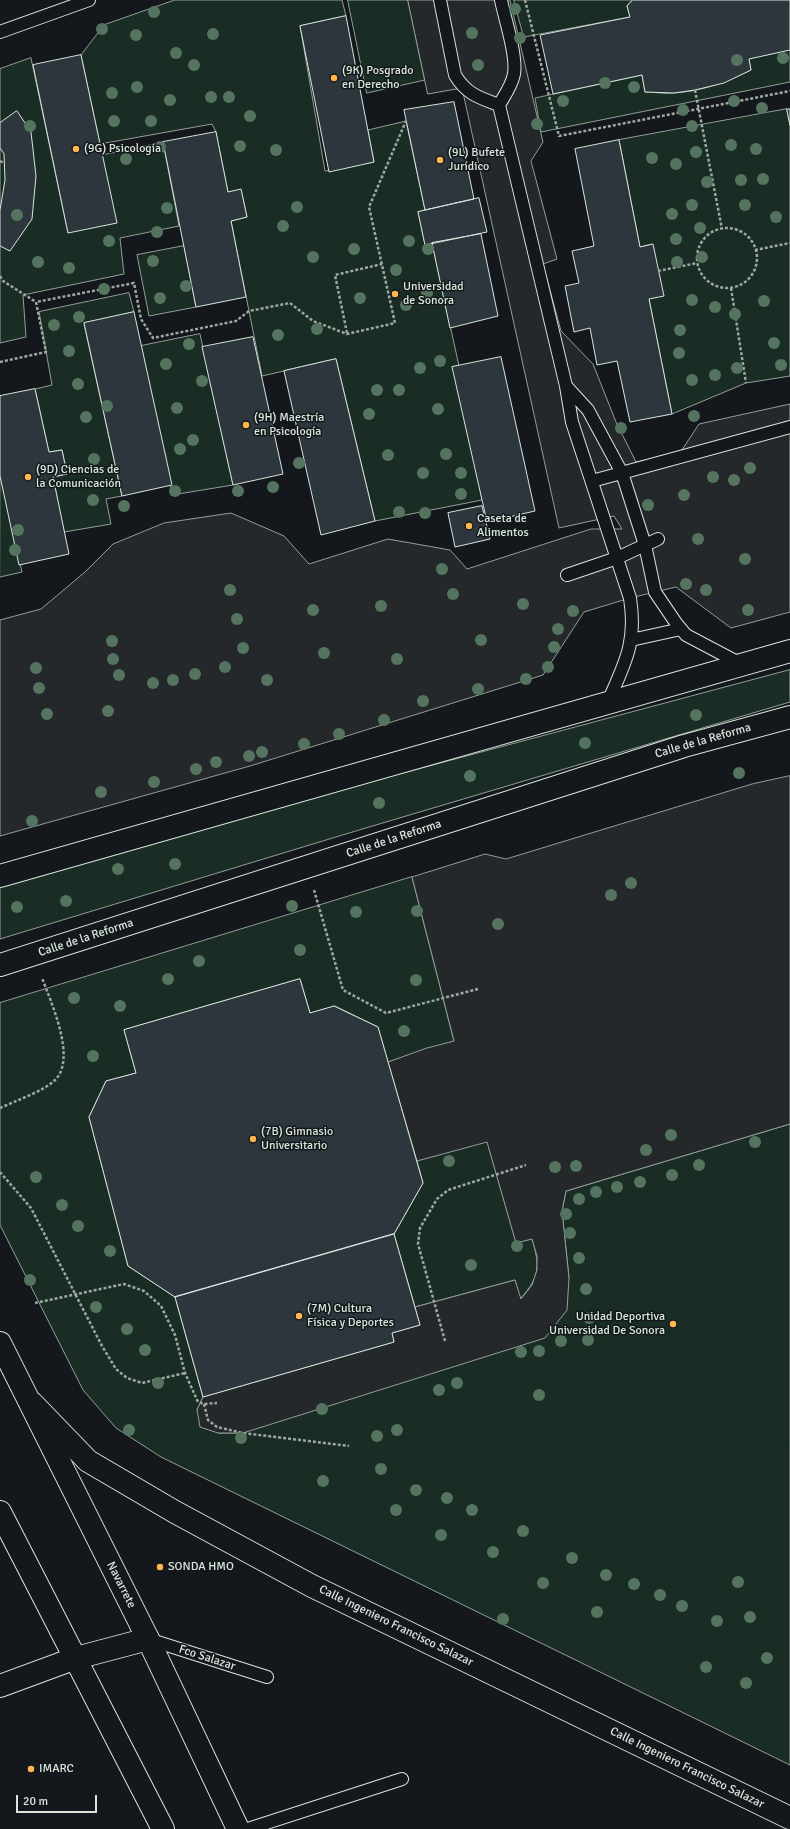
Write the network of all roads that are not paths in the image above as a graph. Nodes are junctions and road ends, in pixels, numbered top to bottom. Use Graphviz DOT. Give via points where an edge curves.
graph roads {
  1 [pos="89,0"];
  2 [pos="440,0"];
  3 [pos="501,0"];
  4 [pos="0,32"];
  5 [pos="499,105"];
  6 [pos="566,386"];
  7 [pos="790,427"];
  8 [pos="622,472"];
  9 [pos="592,481"];
  10 [pos="658,539"];
  11 [pos="645,545"];
  12 [pos="617,558"];
  13 [pos="567,576"];
  14 [pos="681,629"];
  15 [pos="631,640"];
  16 [pos="790,651"];
  17 [pos="741,664"];
  18 [pos="607,704"];
  19 [pos="790,717"];
  20 [pos="0,876"];
  21 [pos="0,965"];
  22 [pos="0,1343"];
  23 [pos="27,1397"];
  24 [pos="0,1512"];
  25 [pos="148,1639"];
  26 [pos="76,1658"];
  27 [pos="267,1677"];
  28 [pos="0,1686"];
  29 [pos="402,1779"];
  30 [pos="790,1818"];
  31 [pos="163,1829"];
  32 [pos="238,1829"];
  33 [pos="248,1829"];
  1 -- 4 [label="lane"];
  2 -- 5 [label="lane" via="455,75 461,86"];
  3 -- 5 [label="lane" via="514,62 514,74"];
  5 -- 6 [label="lane"];
  6 -- 8 [label="lane" via="588,410"];
  6 -- 9 [label="lane" via="572,422"];
  7 -- 8 [label="lane"];
  8 -- 9 [label="lane"];
  8 -- 11 [label="lane"];
  9 -- 12 [label="lane"];
  10 -- 11 [label="lane"];
  11 -- 12 [label="lane"];
  11 -- 14 [label="lane" via="655,592"];
  12 -- 13 [label="lane"];
  12 -- 15 [label="lane" via="630,598 633,618"];
  14 -- 15 [label="lane"];
  14 -- 17 [label="lane" via="699,643"];
  15 -- 18 [label="lane" via="627,657"];
  16 -- 17 [label="main road"];
  17 -- 18 [label="main road"];
  18 -- 20 [label="main road"];
  19 -- 21 [label="main road, Calle de la Reforma" via="684,746"];
  22 -- 23 [label="main road, Navarrete"];
  23 -- 25 [label="main road, Navarrete"];
  23 -- 30 [label="main road, Calle Ingeniero Francisco Salazar" via="88,1461 175,1512 312,1586"];
  24 -- 26 [label="main road"];
  25 -- 26 [label="main road"];
  25 -- 27 [label="lane, Fco Salazar"];
  25 -- 32 [label="main road, Navarrete"];
  26 -- 28 [label="main road"];
  26 -- 31 [label="main road"];
  29 -- 33 [label="lane"];
}
